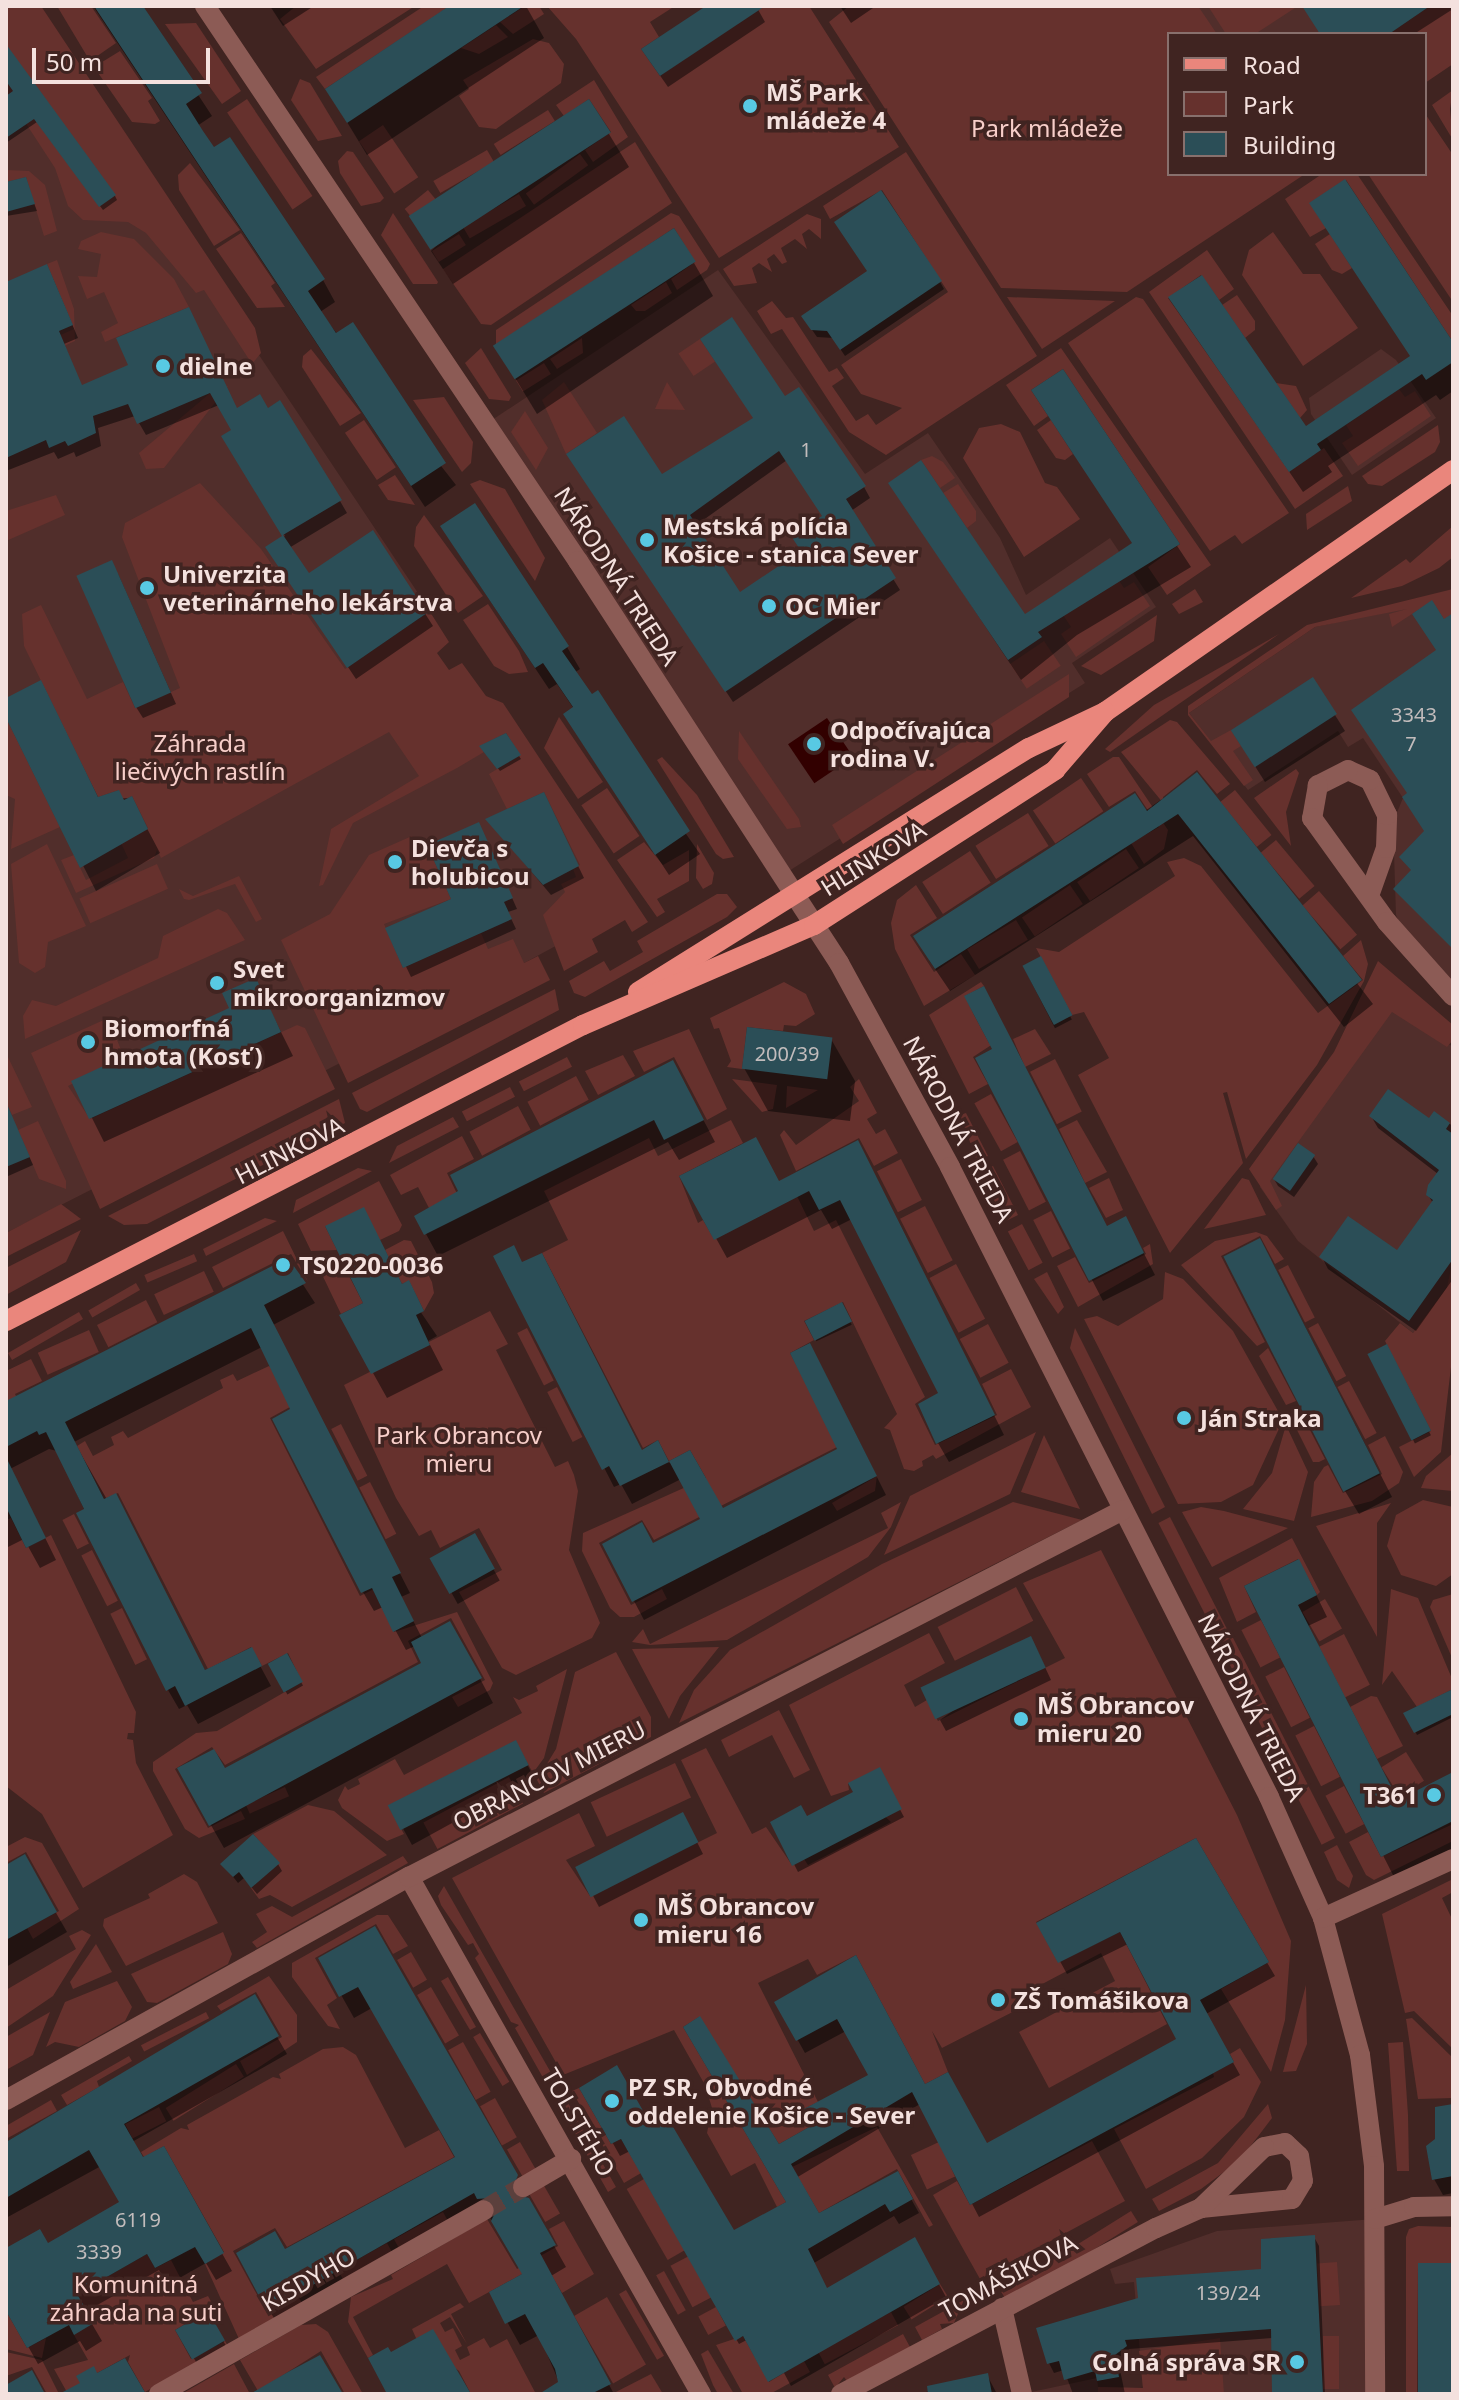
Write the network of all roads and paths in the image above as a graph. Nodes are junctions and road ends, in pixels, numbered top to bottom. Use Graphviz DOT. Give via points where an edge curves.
graph roads {
  1 [pos="205,6"];
  2 [pos="1453,470"];
  3 [pos="1105,712"];
  4 [pos="793,894"];
  5 [pos="1369,896"];
  6 [pos="814,925"];
  7 [pos="1453,996"];
  8 [pos="594,1020"];
  9 [pos="6,1321"];
  10 [pos="1123,1510"];
  11 [pos="1453,1859"];
  12 [pos="409,1877"];
  13 [pos="1323,1918"];
  14 [pos="6,2100"];
  15 [pos="571,2159"];
  16 [pos="523,2187"];
  17 [pos="1453,2206"];
  18 [pos="1201,2208"];
  19 [pos="484,2210"];
  20 [pos="1375,2219"];
  21 [pos="1002,2308"];
  22 [pos="159,2394"];
  23 [pos="701,2394"];
  24 [pos="841,2394"];
  25 [pos="1022,2394"];
  26 [pos="1375,2394"];
  1 -- 4 [label="street, NÁRODNÁ TRIEDA" via="578,561"];
  2 -- 3 [label="main road, HLINKOVA"];
  3 -- 4 [label="main road, HLINKOVA" via="1029,748"];
  3 -- 6 [label="main road, HLINKOVA" via="1055,770"];
  4 -- 6 [label="street, NÁRODNÁ TRIEDA"];
  4 -- 8 [label="main road, HLINKOVA"];
  5 -- 5 [label="street" via="1386,848 1387,815 1370,780 1348,770 1318,785 1312,818"];
  5 -- 7 [label="street"];
  6 -- 8 [label="main road, HLINKOVA"];
  6 -- 10 [label="street, NÁRODNÁ TRIEDA" via="931,1130"];
  8 -- 9 [label="main road, HLINKOVA"];
  10 -- 12 [label="street, OBRANCOV MIERU"];
  10 -- 13 [label="street, NÁRODNÁ TRIEDA" via="1281,1822"];
  11 -- 13 [label="street"];
  12 -- 14 [label="street, OBRANCOV MIERU"];
  12 -- 15 [label="street, TOLSTÉHO"];
  13 -- 20 [label="street, NÁRODNÁ TRIEDA" via="1360,2055"];
  15 -- 16 [label="street"];
  15 -- 23 [label="street, TOLSTÉHO"];
  17 -- 20 [label="street" via="1414,2207"];
  18 -- 18 [label="street, TOMÁŠIKOVA" via="1292,2199 1303,2181 1299,2156 1285,2143 1264,2147"];
  18 -- 21 [label="street, TOMÁŠIKOVA"];
  19 -- 22 [label="street, KISDYHO"];
  20 -- 26 [label="street, NÁRODNÁ TRIEDA"];
  21 -- 24 [label="street, TOMÁŠIKOVA"];
  21 -- 25 [label="street"];
}
